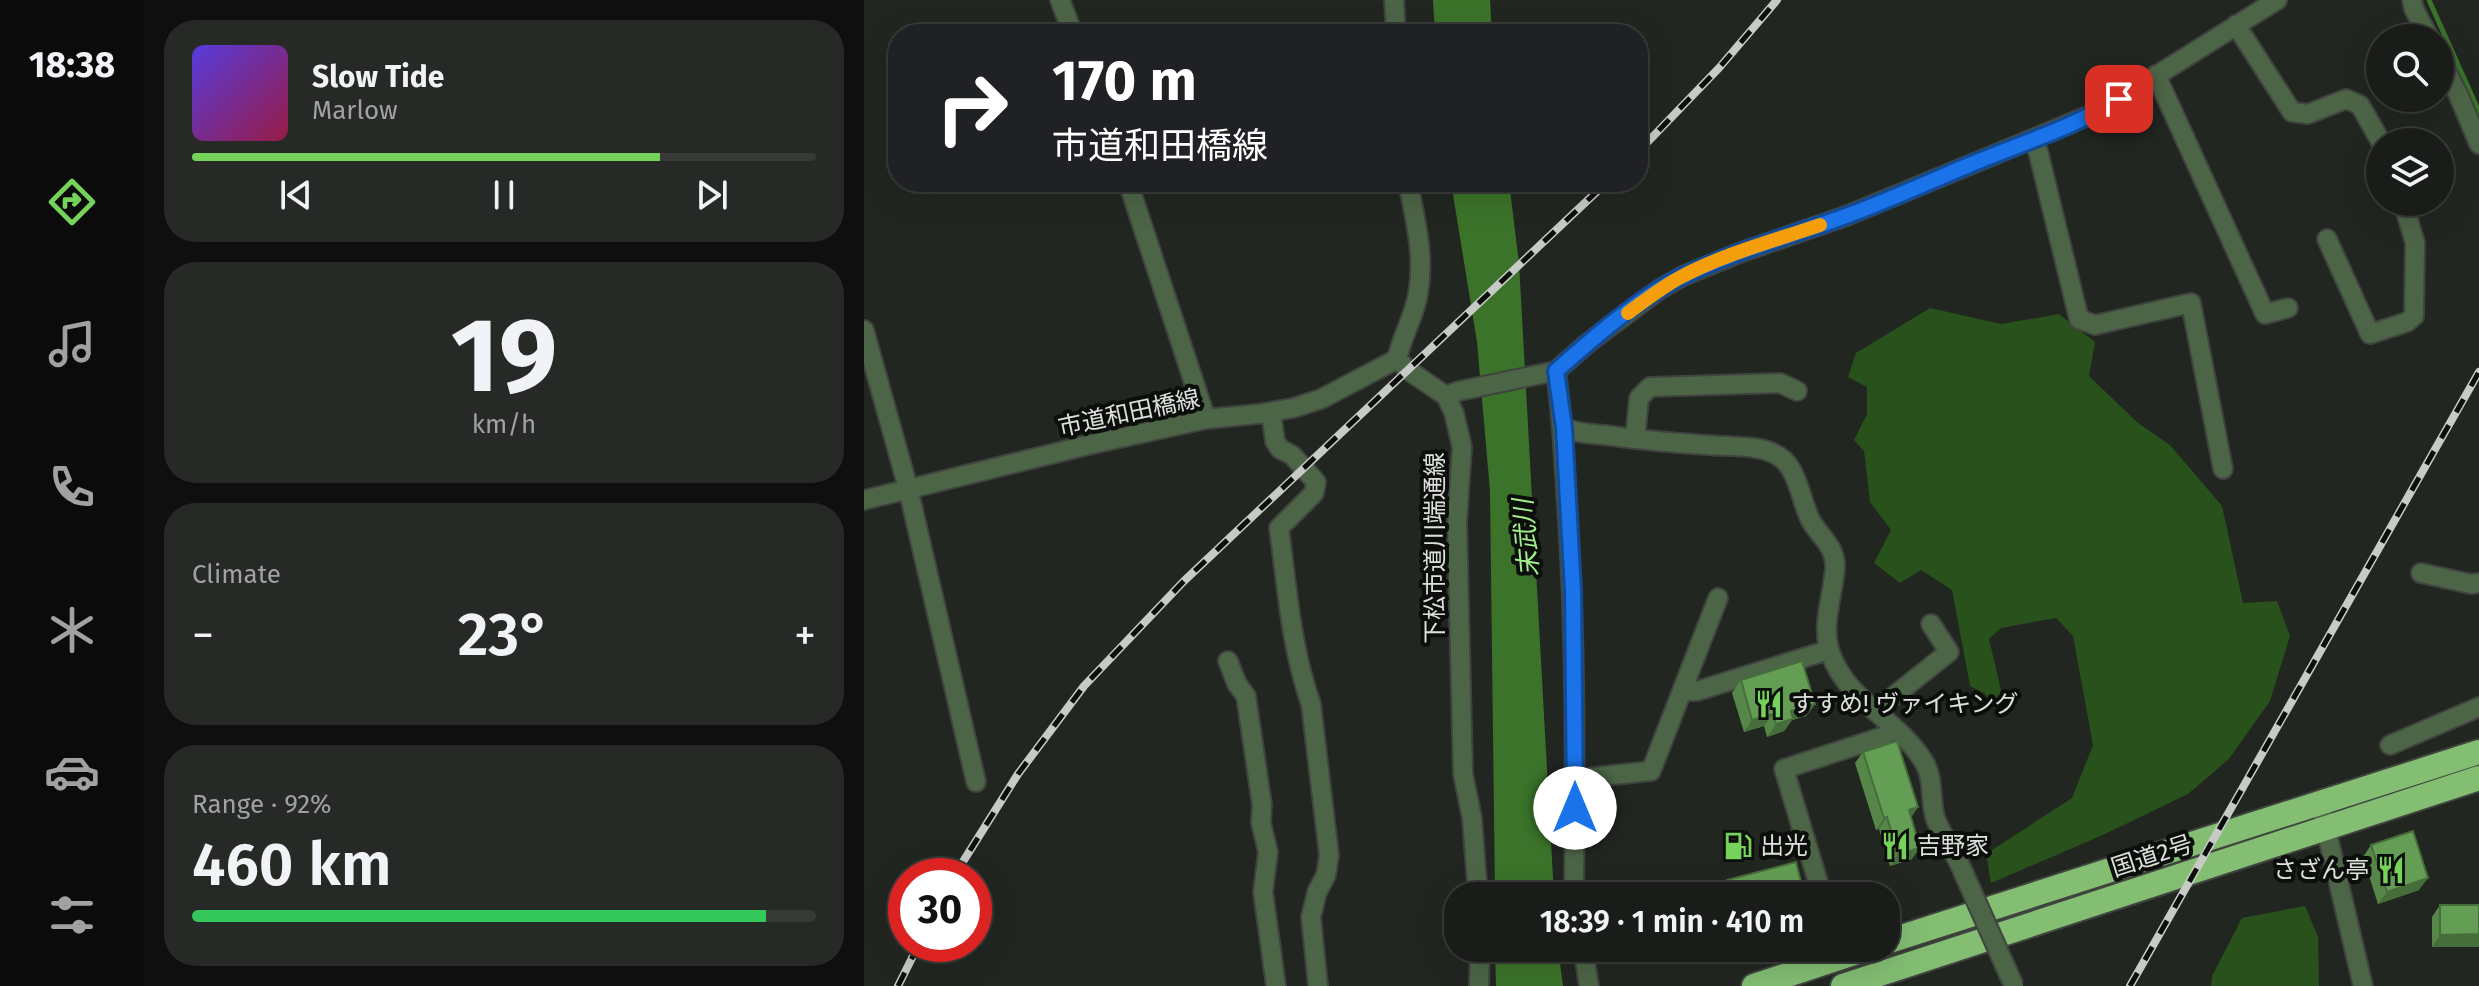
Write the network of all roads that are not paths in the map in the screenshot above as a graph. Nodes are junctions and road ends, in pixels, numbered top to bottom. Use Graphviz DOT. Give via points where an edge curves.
graph roads {
  1 [pos="1060,0"];
  2 [pos="1394,0"];
  3 [pos="2277,0"];
  4 [pos="2412,0"];
  5 [pos="1069,24"];
  6 [pos="1395,24"];
  7 [pos="2422,24"];
  8 [pos="2236,25"];
  9 [pos="2156,75"];
  10 [pos="2454,86"];
  11 [pos="2373,128"];
  12 [pos="2032,140"];
  13 [pos="2479,144"];
  14 [pos="1131,192"];
  15 [pos="1410,192"];
  16 [pos="2407,216"];
  17 [pos="2327,239"];
  18 [pos="2288,308"];
  19 [pos="864,330"];
  20 [pos="1397,359"];
  21 [pos="1556,371"];
  22 [pos="1797,391"];
  23 [pos="1452,393"];
  24 [pos="1271,412"];
  25 [pos="1206,419"];
  26 [pos="1564,428"];
  27 [pos="1635,439"];
  28 [pos="2223,469"];
  29 [pos="908,488"];
  30 [pos="864,500"];
  31 [pos="2421,573"];
  32 [pos="2479,583"];
  33 [pos="1718,598"];
  34 [pos="1931,624"];
  35 [pos="1829,650"];
  36 [pos="1228,661"];
  37 [pos="1683,691"];
  38 [pos="2479,707"];
  39 [pos="1875,711"];
  40 [pos="1893,727"];
  41 [pos="2390,745"];
  42 [pos="2479,752"];
  43 [pos="2479,778"];
  44 [pos="1575,779"];
  45 [pos="976,782"];
  46 [pos="2320,803"];
  47 [pos="2326,828"];
  48 [pos="1477,882"];
  49 [pos="1574,882"];
  50 [pos="1818,882"];
  51 [pos="1900,938"];
  52 [pos="1480,962"];
  53 [pos="1585,962"];
  54 [pos="1827,962"];
  55 [pos="1276,986"];
  56 [pos="1318,986"];
  57 [pos="1479,986"];
  58 [pos="1589,986"];
  59 [pos="1754,986"];
  60 [pos="1843,986"];
  61 [pos="2014,986"];
  62 [pos="2363,986"];
  1 -- 5 [label="street"];
  2 -- 6 [label="street"];
  3 -- 8 [label="street"];
  4 -- 7 [label="street"];
  8 -- 9 [label="street"];
  8 -- 11 [label="street" via="2292,112 2308,114 2346,99 2360,105"];
  9 -- 12 [label="street" via="2100,111"];
  9 -- 18 [label="street" via="2265,314"];
  10 -- 13 [label="street"];
  12 -- 21 [label="street" via="1683,276"];
  12 -- 28 [label="street" via="2079,319 2095,325 2191,303"];
  14 -- 25 [label="street"];
  15 -- 20 [label="street" via="1421,255 1412,321"];
  16 -- 17 [label="street" via="2415,243 2414,316 2370,334"];
  19 -- 29 [label="street"];
  20 -- 23 [label="street"];
  20 -- 24 [label="street, 市道和田橋線" via="1321,399"];
  21 -- 23 [label="street"];
  21 -- 26 [label="street"];
  22 -- 27 [label="street" via="1780,383 1650,387 1639,398"];
  23 -- 48 [label="street, 下松市道川端通線" via="1462,447 1457,523 1462,759"];
  24 -- 25 [label="street, 市道和田橋線"];
  24 -- 56 [label="street" via="1280,449 1316,482 1314,493 1279,528 1292,627 1311,704 1329,855 1311,917"];
  25 -- 29 [label="street, 市道和田橋線"];
  26 -- 27 [label="street"];
  26 -- 44 [label="street"];
  27 -- 35 [label="street" via="1751,448 1781,457 1813,524 1834,551"];
  29 -- 30 [label="street, 市道和田橋線"];
  29 -- 45 [label="street"];
  31 -- 32 [label="street"];
  33 -- 37 [label="street"];
  34 -- 39 [label="street" via="1949,652"];
  35 -- 37 [label="street"];
  35 -- 39 [label="street" via="1841,676"];
  36 -- 55 [label="street" via="1246,696 1260,789 1268,852 1263,892"];
  37 -- 44 [label="street" via="1651,771"];
  38 -- 41 [label="street"];
  39 -- 40 [label="street"];
  40 -- 50 [label="street" via="1885,736 1784,769"];
  40 -- 61 [label="street, bridge" via="1923,760 1931,778 1935,817"];
  42 -- 46 [label="highway, 国道2号"];
  43 -- 47 [label="highway, 国道2号"];
  44 -- 49 [label="street"];
  46 -- 47 [label="street"];
  46 -- 51 [label="highway, 国道2号"];
  47 -- 60 [label="highway, 国道2号"];
  47 -- 62 [label="street"];
  52 -- 57 [label="street"];
  53 -- 58 [label="street"];
  54 -- 59 [label="highway"];
}
